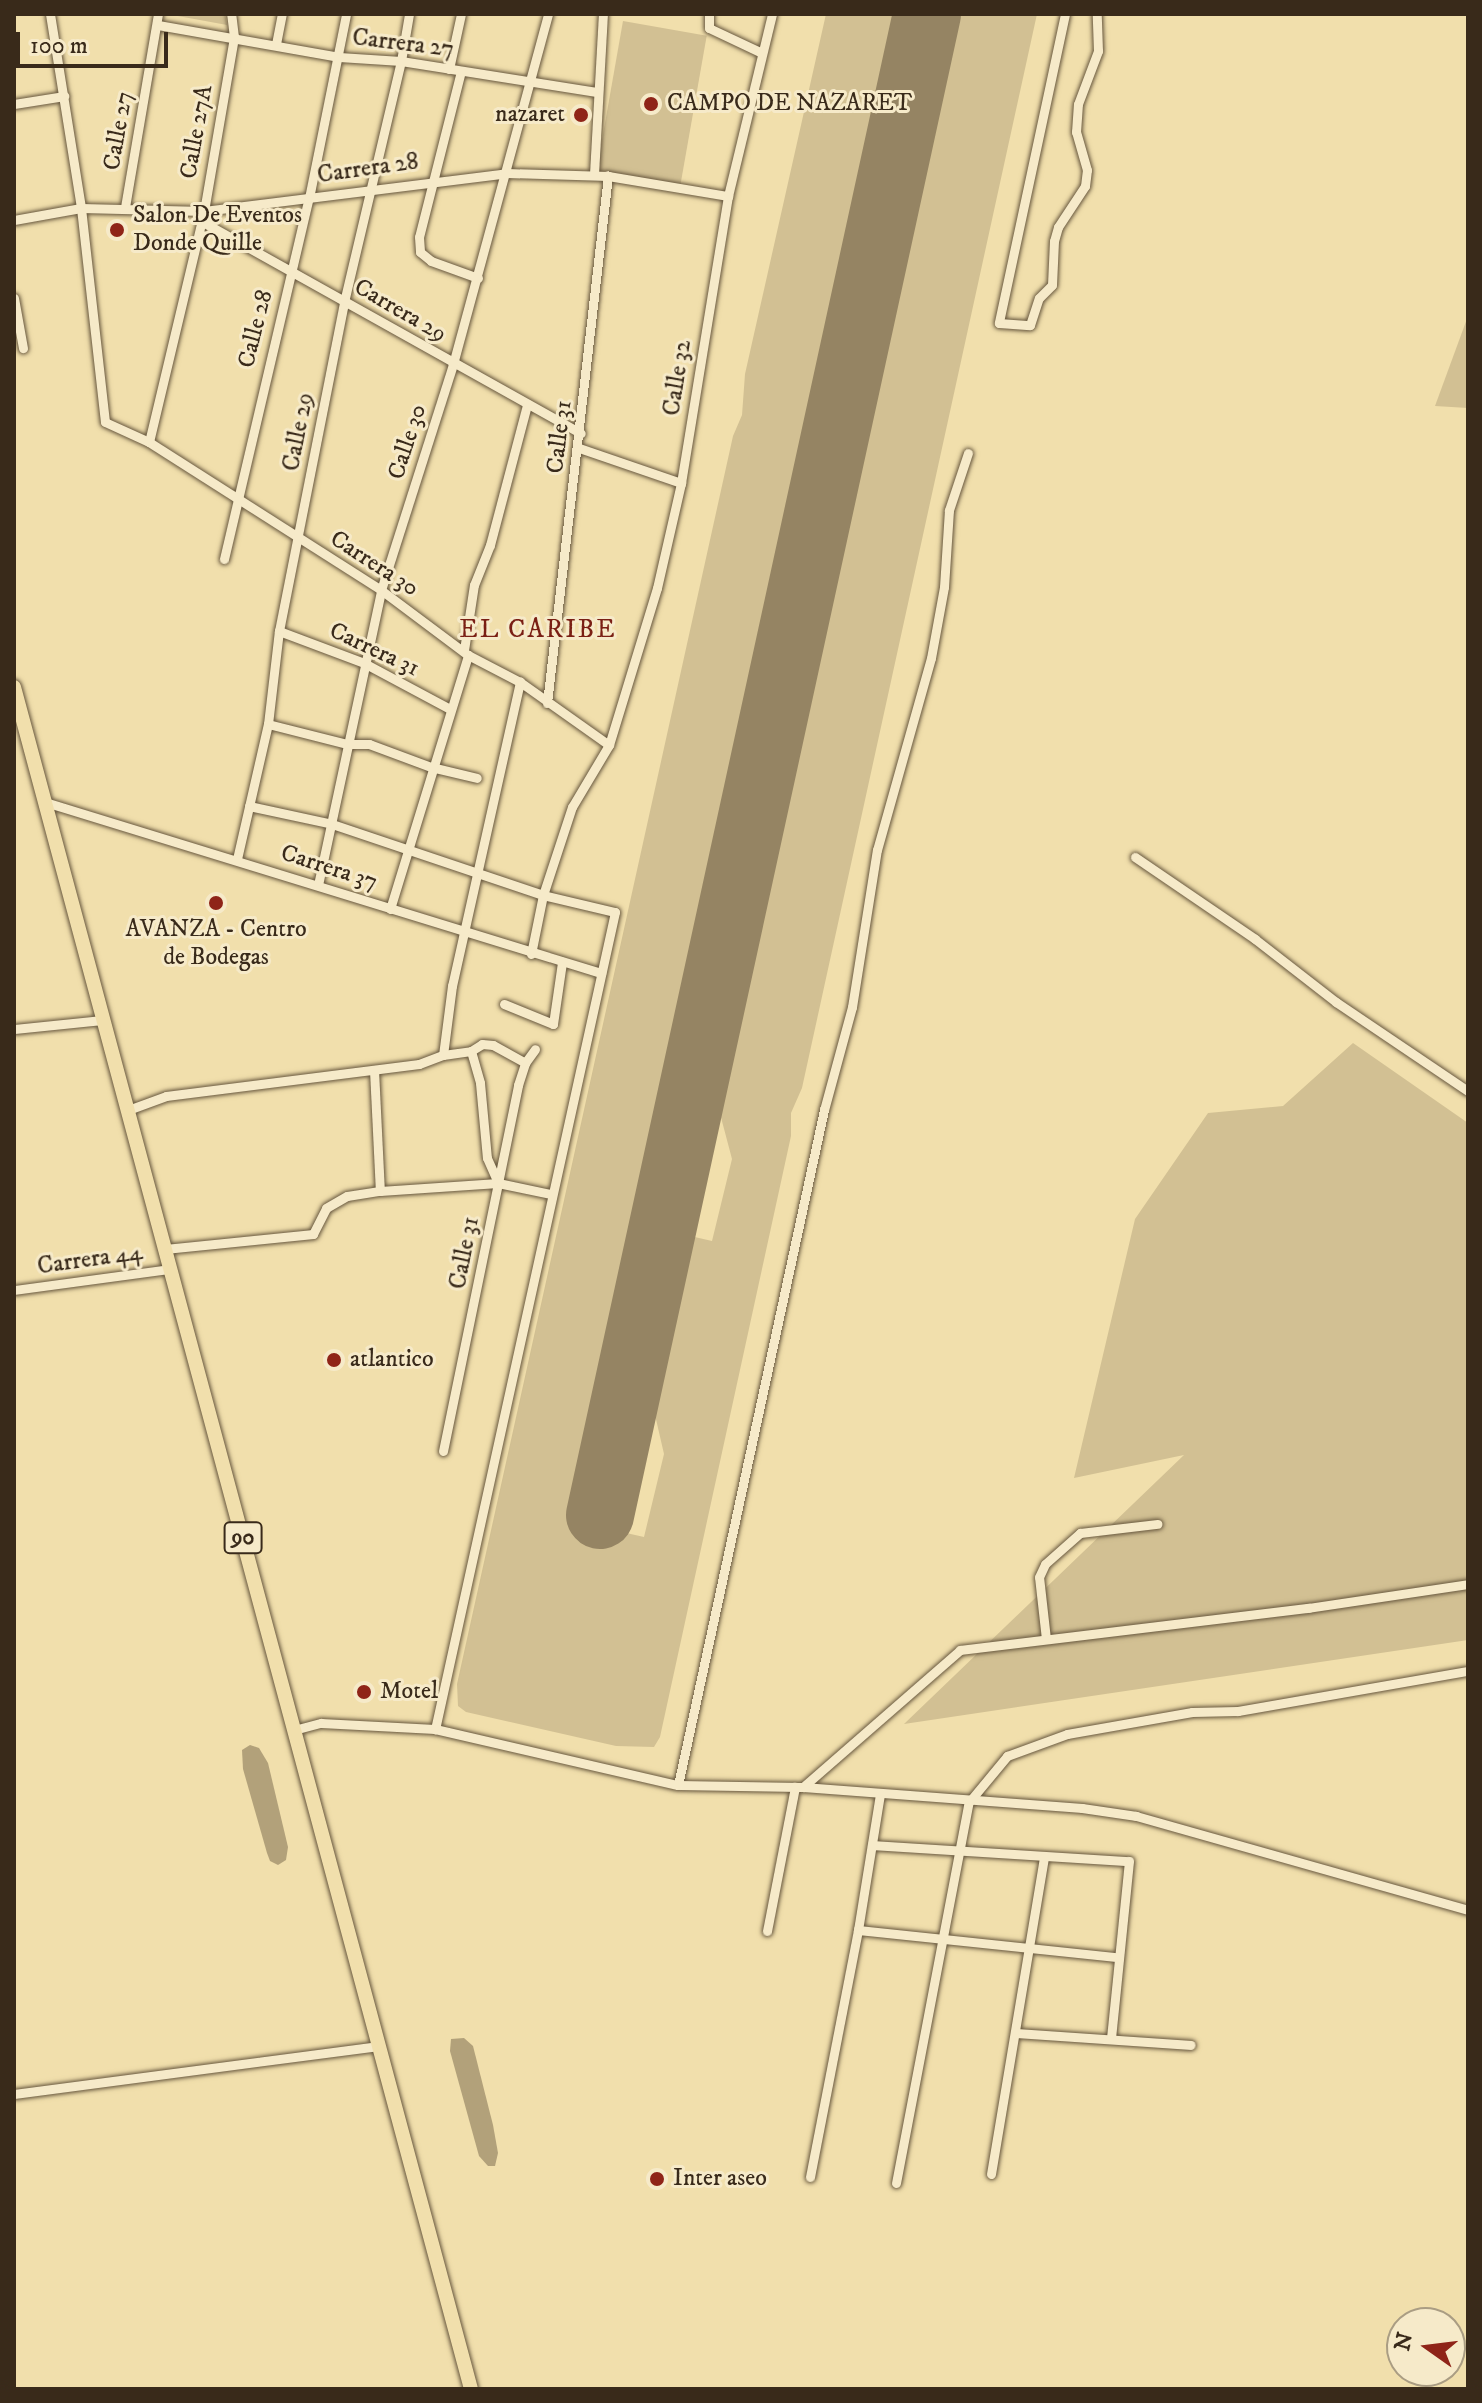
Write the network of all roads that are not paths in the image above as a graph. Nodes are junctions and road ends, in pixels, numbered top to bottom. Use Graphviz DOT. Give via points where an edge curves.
graph roads {
  1 [pos="50,14"];
  2 [pos="231,14"];
  3 [pos="282,14"];
  4 [pos="346,14"];
  5 [pos="409,14"];
  6 [pos="461,14"];
  7 [pos="548,14"];
  8 [pos="603,14"];
  9 [pos="709,14"];
  10 [pos="772,14"];
  11 [pos="1065,14"];
  12 [pos="1097,14"];
  13 [pos="158,19"];
  14 [pos="234,37"];
  15 [pos="276,44"];
  16 [pos="760,52"];
  17 [pos="339,57"];
  18 [pos="401,61"];
  19 [pos="449,69"];
  20 [pos="461,71"];
  21 [pos="529,81"];
  22 [pos="597,92"];
  23 [pos="64,96"];
  24 [pos="14,104"];
  25 [pos="507,173"];
  26 [pos="594,174"];
  27 [pos="608,176"];
  28 [pos="433,180"];
  29 [pos="370,190"];
  30 [pos="728,196"];
  31 [pos="309,198"];
  32 [pos="125,207"];
  33 [pos="81,208"];
  34 [pos="203,216"];
  35 [pos="14,220"];
  36 [pos="291,269"];
  37 [pos="478,278"];
  38 [pos="14,298"];
  39 [pos="344,302"];
  40 [pos="23,348"];
  41 [pos="453,364"];
  42 [pos="527,405"];
  43 [pos="581,433"];
  44 [pos="149,442"];
  45 [pos="579,448"];
  46 [pos="968,453"];
  47 [pos="681,483"];
  48 [pos="236,499"];
  49 [pos="298,539"];
  50 [pos="224,559"];
  51 [pos="381,590"];
  52 [pos="279,631"];
  53 [pos="466,652"];
  54 [pos="364,663"];
  55 [pos="520,682"];
  56 [pos="14,687"];
  57 [pos="547,703"];
  58 [pos="450,709"];
  59 [pos="268,724"];
  60 [pos="21,739"];
  61 [pos="347,744"];
  62 [pos="609,745"];
  63 [pos="431,767"];
  64 [pos="477,778"];
  65 [pos="45,802"];
  66 [pos="249,806"];
  67 [pos="332,824"];
  68 [pos="406,850"];
  69 [pos="1135,857"];
  70 [pos="237,859"];
  71 [pos="477,873"];
  72 [pos="318,885"];
  73 [pos="543,895"];
  74 [pos="390,909"];
  75 [pos="464,932"];
  76 [pos="531,954"];
  77 [pos="562,962"];
  78 [pos="601,973"];
  79 [pos="504,1004"];
  80 [pos="103,1020"];
  81 [pos="14,1029"];
  82 [pos="535,1049"];
  83 [pos="471,1051"];
  84 [pos="443,1055"];
  85 [pos="525,1063"];
  86 [pos="374,1070"];
  87 [pos="1468,1091"];
  88 [pos="128,1110"];
  89 [pos="498,1183"];
  90 [pos="380,1191"];
  91 [pos="550,1194"];
  92 [pos="165,1249"];
  93 [pos="170,1269"];
  94 [pos="14,1290"];
  95 [pos="443,1451"];
  96 [pos="1157,1524"];
  97 [pos="1468,1584"];
  98 [pos="1046,1639"];
  99 [pos="1468,1671"];
  100 [pos="435,1729"];
  101 [pos="294,1730"];
  102 [pos="678,1785"];
  103 [pos="799,1787"];
  104 [pos="880,1794"];
  105 [pos="969,1802"];
  106 [pos="872,1845"];
  107 [pos="961,1849"];
  108 [pos="1044,1856"];
  109 [pos="1468,1910"];
  110 [pos="858,1930"];
  111 [pos="767,1931"];
  112 [pos="944,1936"];
  113 [pos="1029,1945"];
  114 [pos="1117,1957"];
  115 [pos="1017,2033"];
  116 [pos="1111,2038"];
  117 [pos="1191,2045"];
  118 [pos="379,2046"];
  119 [pos="14,2094"];
  120 [pos="991,2174"];
  121 [pos="810,2177"];
  122 [pos="896,2183"];
  123 [pos="471,2389"];
  1 -- 23 [label="street"];
  2 -- 14 [label="street, Calle 27A"];
  3 -- 15 [label="street"];
  4 -- 17 [label="street, Calle 28"];
  5 -- 18 [label="street, Calle 29"];
  6 -- 19 [label="street"];
  7 -- 21 [label="street, Calle 30"];
  8 -- 22 [label="street"];
  9 -- 16 [label="street" via="709,28"];
  10 -- 16 [label="street, Calle 32"];
  11 -- 12 [label="street" via="999,323 1030,325 1039,298 1052,285 1058,227 1085,186 1087,170 1076,132 1078,104 1098,51"];
  13 -- 14 [label="street, Carrera 27"];
  13 -- 32 [label="street, Calle 27"];
  14 -- 15 [label="street, Carrera 27"];
  14 -- 34 [label="street, Calle 27A"];
  15 -- 17 [label="street, Carrera 27"];
  16 -- 30 [label="street, Calle 32"];
  17 -- 18 [label="street, Carrera 27"];
  17 -- 31 [label="street, Calle 28"];
  18 -- 19 [label="street, Carrera 27"];
  18 -- 29 [label="street, Calle 29"];
  19 -- 20 [label="street, Carrera 27"];
  20 -- 21 [label="street, Carrera 27"];
  20 -- 28 [label="street"];
  21 -- 22 [label="street, Carrera 27"];
  21 -- 25 [label="street, Calle 30"];
  22 -- 26 [label="street"];
  23 -- 24 [label="street"];
  23 -- 33 [label="street"];
  25 -- 26 [label="street, Carrera 28"];
  25 -- 28 [label="street, Carrera 28"];
  25 -- 37 [label="street, Calle 30"];
  26 -- 27 [label="street, Carrera 28"];
  27 -- 30 [label="street, Carrera 28"];
  27 -- 43 [label="street, Calle 31"];
  28 -- 29 [label="street, Carrera 28"];
  28 -- 37 [label="street" via="420,252"];
  29 -- 31 [label="street, Carrera 28"];
  29 -- 39 [label="street, Calle 29"];
  30 -- 47 [label="street, Calle 32"];
  31 -- 34 [label="street, Carrera 28"];
  31 -- 36 [label="street, Calle 28"];
  32 -- 33 [label="street, Carrera 28"];
  32 -- 34 [label="street, Carrera 28"];
  33 -- 35 [label="street, Carrera 28"];
  33 -- 44 [label="street, Carrera 30" via="102,413 112,427"];
  34 -- 36 [label="street, Carrera 29"];
  34 -- 44 [label="street, Calle 27A"];
  36 -- 39 [label="street, Carrera 29"];
  36 -- 48 [label="street, Calle 28"];
  37 -- 41 [label="street, Calle 30"];
  38 -- 40 [label="street"];
  39 -- 41 [label="street, Carrera 29"];
  39 -- 49 [label="street, Calle 29"];
  41 -- 42 [label="street, Carrera 29"];
  41 -- 51 [label="street, Calle 30"];
  42 -- 43 [label="street, Carrera 29"];
  42 -- 53 [label="street" via="490,545 474,585"];
  43 -- 45 [label="street, Calle 31"];
  44 -- 48 [label="street, Carrera 30"];
  45 -- 47 [label="street"];
  45 -- 57 [label="street, Calle 31"];
  46 -- 102 [label="street" via="949,510 944,587 931,658 877,850 852,1007 824,1110"];
  47 -- 62 [label="street, Calle 32" via="657,588"];
  48 -- 49 [label="street, Carrera 30"];
  48 -- 50 [label="street, Calle 28"];
  49 -- 51 [label="street, Carrera 30"];
  49 -- 52 [label="street, Calle 29"];
  51 -- 53 [label="street, Carrera 30"];
  51 -- 54 [label="street, Calle 30"];
  52 -- 54 [label="street, Carrera 31"];
  52 -- 59 [label="street, Calle 29"];
  53 -- 55 [label="street, Carrera 30"];
  53 -- 58 [label="street"];
  54 -- 58 [label="street, Carrera 31"];
  54 -- 61 [label="street, Calle 30"];
  55 -- 57 [label="street, Carrera 30"];
  55 -- 71 [label="street"];
  56 -- 60 [label="highway, 90"];
  57 -- 62 [label="street, Carrera 30"];
  58 -- 63 [label="street"];
  59 -- 61 [label="street"];
  59 -- 66 [label="street, Calle 29"];
  60 -- 65 [label="highway, 90"];
  61 -- 63 [label="street" via="369,744"];
  61 -- 67 [label="street, Calle 30"];
  62 -- 73 [label="street, Calle 32" via="572,807"];
  63 -- 64 [label="street"];
  63 -- 68 [label="street"];
  65 -- 70 [label="street, Carrera 37"];
  65 -- 80 [label="highway, 90"];
  66 -- 67 [label="street"];
  66 -- 70 [label="street, Calle 29"];
  67 -- 68 [label="street"];
  67 -- 72 [label="street, Calle 30"];
  68 -- 71 [label="street"];
  68 -- 74 [label="street"];
  69 -- 87 [label="street"];
  70 -- 72 [label="street, Carrera 37"];
  71 -- 73 [label="street"];
  71 -- 75 [label="street"];
  72 -- 74 [label="street, Carrera 37"];
  73 -- 76 [label="street, Calle 32"];
  73 -- 78 [label="street" via="615,912"];
  74 -- 75 [label="street, Carrera 37"];
  75 -- 76 [label="street, Carrera 37"];
  75 -- 84 [label="street"];
  76 -- 77 [label="street, Carrera 37"];
  77 -- 78 [label="street, Carrera 37"];
  77 -- 79 [label="street" via="553,1024"];
  78 -- 91 [label="street"];
  80 -- 81 [label="street"];
  80 -- 88 [label="highway, 90"];
  82 -- 85 [label="street, Calle 31"];
  83 -- 84 [label="street"];
  83 -- 85 [label="street" via="493,1045"];
  83 -- 89 [label="street" via="480,1083 487,1158"];
  84 -- 86 [label="street"];
  85 -- 89 [label="street, Calle 31"];
  86 -- 88 [label="street" via="166,1096"];
  86 -- 90 [label="street"];
  88 -- 92 [label="highway, 90"];
  89 -- 90 [label="street"];
  89 -- 91 [label="street"];
  89 -- 95 [label="street, Calle 31"];
  90 -- 92 [label="street" via="347,1196 326,1208 313,1234"];
  91 -- 100 [label="street"];
  92 -- 93 [label="highway, 90"];
  93 -- 94 [label="street, Carrera 44"];
  93 -- 101 [label="highway, 90"];
  96 -- 98 [label="street" via="1080,1533 1045,1564 1039,1577"];
  97 -- 98 [label="street"];
  98 -- 103 [label="street" via="960,1650"];
  99 -- 105 [label="street" via="1067,1734 1007,1756"];
  100 -- 101 [label="street" via="321,1723"];
  100 -- 102 [label="street"];
  101 -- 118 [label="highway, 90"];
  102 -- 103 [label="street"];
  103 -- 104 [label="street"];
  103 -- 111 [label="street"];
  104 -- 105 [label="street"];
  104 -- 106 [label="street"];
  105 -- 107 [label="street"];
  105 -- 109 [label="street" via="1136,1816"];
  106 -- 107 [label="street"];
  106 -- 110 [label="street"];
  107 -- 108 [label="street"];
  107 -- 112 [label="street"];
  108 -- 113 [label="street"];
  108 -- 114 [label="street" via="1129,1861"];
  110 -- 112 [label="street"];
  110 -- 121 [label="street"];
  112 -- 113 [label="street"];
  112 -- 122 [label="street"];
  113 -- 114 [label="street"];
  113 -- 115 [label="street"];
  114 -- 116 [label="street"];
  115 -- 116 [label="street"];
  115 -- 120 [label="street"];
  116 -- 117 [label="street"];
  118 -- 119 [label="street"];
  118 -- 123 [label="highway, 90"];
}
